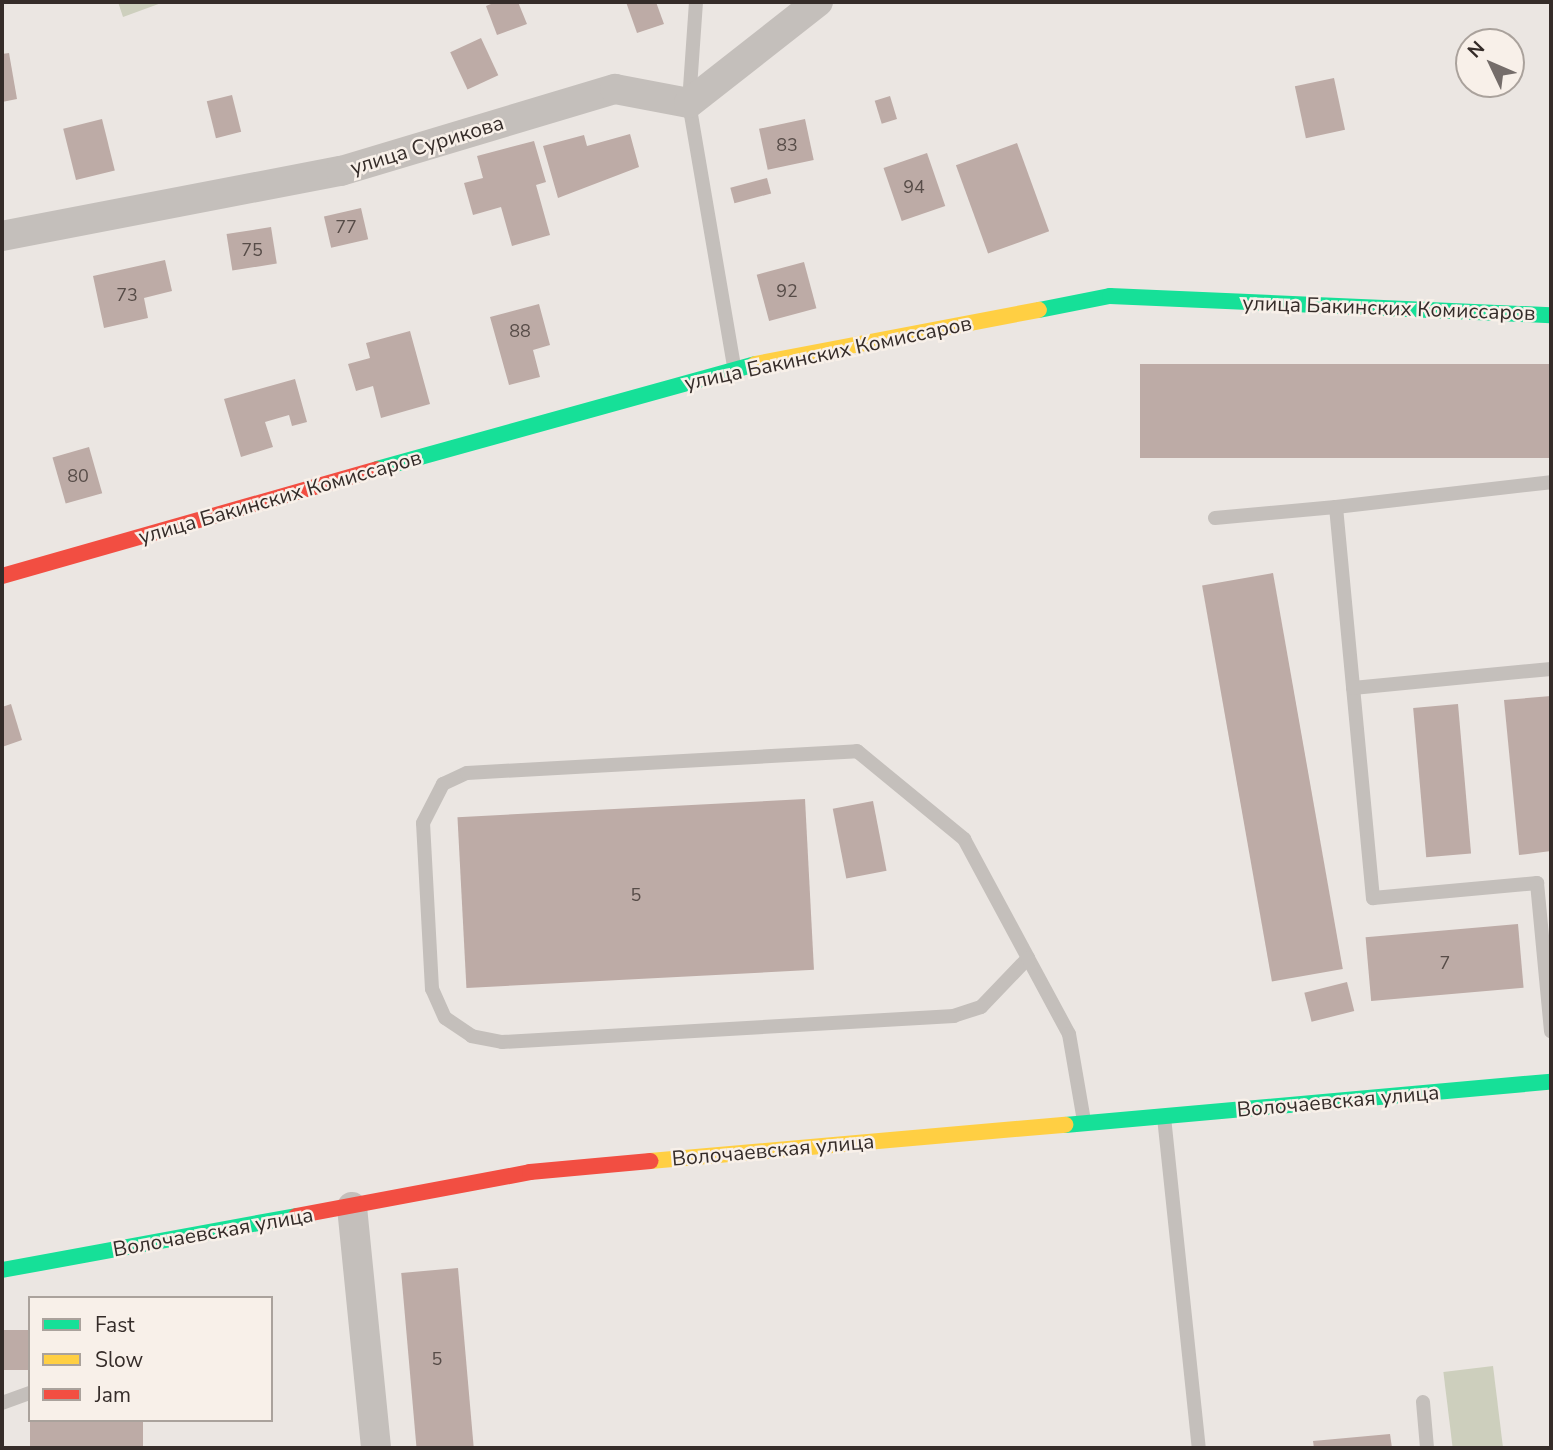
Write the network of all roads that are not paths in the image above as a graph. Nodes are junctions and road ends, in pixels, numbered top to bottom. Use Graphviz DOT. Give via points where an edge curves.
graph roads {
  1 [pos="696,2"];
  2 [pos="818,2"];
  3 [pos="689,103"];
  4 [pos="2,236"];
  5 [pos="1551,315"];
  6 [pos="734,368"];
  7 [pos="1551,481"];
  8 [pos="1336,507"];
  9 [pos="1215,518"];
  10 [pos="2,576"];
  11 [pos="1551,669"];
  12 [pos="1353,688"];
  13 [pos="1544,882"];
  14 [pos="1028,958"];
  15 [pos="1551,1031"];
  16 [pos="1551,1082"];
  17 [pos="1164,1116"];
  18 [pos="1084,1123"];
  19 [pos="352,1207"];
  20 [pos="2,1270"];
  21 [pos="28,1394"];
  22 [pos="1423,1402"];
  23 [pos="2,1403"];
  24 [pos="376,1448"];
  25 [pos="1199,1448"];
  26 [pos="1427,1448"];
  1 -- 3 [label="lane"];
  2 -- 3 [label="street"];
  3 -- 4 [label="street, улица Сурикова" via="615,89 341,171"];
  3 -- 6 [label="lane"];
  5 -- 6 [label="street, улица Бакинских Комиссаров" via="1110,296"];
  6 -- 10 [label="street, улица Бакинских Комиссаров"];
  7 -- 8 [label="lane"];
  8 -- 9 [label="lane"];
  8 -- 12 [label="lane"];
  11 -- 12 [label="lane"];
  12 -- 13 [label="lane" via="1373,898"];
  13 -- 15 [label="lane"];
  14 -- 14 [label="lane" via="964,839 857,751 467,773 443,784 423,823 432,989 445,1018 472,1037 502,1042 954,1016 981,1007"];
  14 -- 18 [label="lane" via="1069,1034"];
  16 -- 17 [label="street, Волочаевская улица"];
  17 -- 18 [label="street, Волочаевская улица"];
  17 -- 25 [label="lane"];
  18 -- 19 [label="street, Волочаевская улица" via="530,1172"];
  19 -- 20 [label="street, Волочаевская улица"];
  19 -- 24 [label="street"];
  21 -- 23 [label="lane"];
  22 -- 26 [label="lane"];
}
